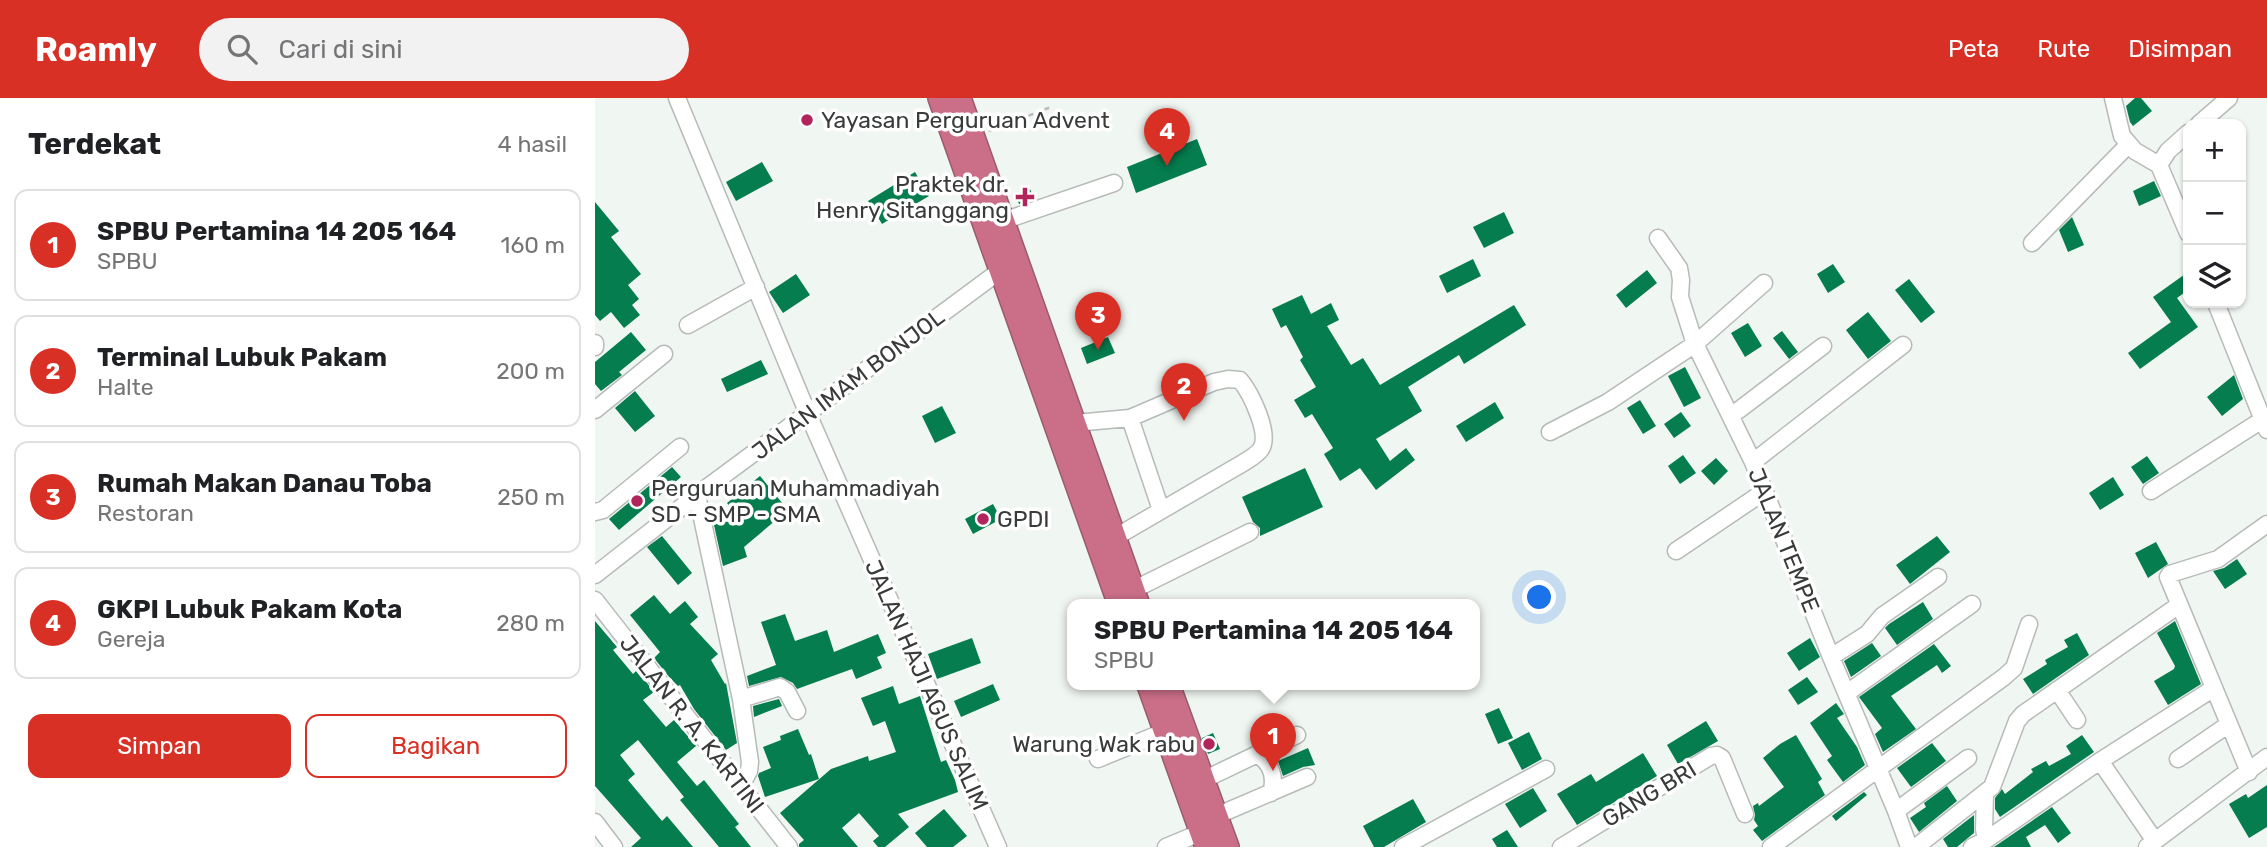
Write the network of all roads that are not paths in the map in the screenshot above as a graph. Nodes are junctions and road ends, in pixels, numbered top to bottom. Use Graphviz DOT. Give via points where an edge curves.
graph roads {
  1 [pos="677,98"];
  2 [pos="940,98"];
  3 [pos="959,98"];
  4 [pos="2113,98"];
  5 [pos="2229,98"];
  6 [pos="2205,119"];
  7 [pos="2183,138"];
  8 [pos="2128,145"];
  9 [pos="2153,161"];
  10 [pos="977,176"];
  11 [pos="1114,183"];
  12 [pos="1003,220"];
  13 [pos="2183,223"];
  14 [pos="1658,238"];
  15 [pos="2032,243"];
  16 [pos="1001,270"];
  17 [pos="1764,283"];
  18 [pos="756,287"];
  19 [pos="2218,308"];
  20 [pos="688,325"];
  21 [pos="1695,344"];
  22 [pos="1903,345"];
  23 [pos="1823,346"];
  24 [pos="664,354"];
  25 [pos="595,410"];
  26 [pos="808,414"];
  27 [pos="1731,416"];
  28 [pos="1130,418"];
  29 [pos="1067,425"];
  30 [pos="2265,425"];
  31 [pos="1550,432"];
  32 [pos="680,447"];
  33 [pos="1753,462"];
  34 [pos="1765,491"];
  35 [pos="2151,491"];
  36 [pos="697,495"];
  37 [pos="1161,510"];
  38 [pos="595,512"];
  39 [pos="2267,524"];
  40 [pos="1250,532"];
  41 [pos="1114,538"];
  42 [pos="1676,551"];
  43 [pos="1117,570"];
  44 [pos="595,575"];
  45 [pos="1938,577"];
  46 [pos="1130,599"];
  47 [pos="1132,599"];
  48 [pos="595,600"];
  49 [pos="1972,604"];
  50 [pos="2179,606"];
  51 [pos="2029,624"];
  52 [pos="1831,657"];
  53 [pos="2214,688"];
  54 [pos="1151,690"];
  55 [pos="1169,690"];
  56 [pos="2057,690"];
  57 [pos="1847,693"];
  58 [pos="741,699"];
  59 [pos="797,711"];
  60 [pos="2077,720"];
  61 [pos="2229,724"];
  62 [pos="1166,731"];
  63 [pos="1297,735"];
  64 [pos="1257,754"];
  65 [pos="2267,757"];
  66 [pos="1968,758"];
  67 [pos="1098,759"];
  68 [pos="2178,759"];
  69 [pos="2100,761"];
  70 [pos="1877,768"];
  71 [pos="1546,769"];
  72 [pos="2249,772"];
  73 [pos="1307,777"];
  74 [pos="1194,784"];
  75 [pos="741,786"];
  76 [pos="1271,793"];
  77 [pos="1984,794"];
  78 [pos="1896,811"];
  79 [pos="1745,814"];
  80 [pos="595,822"];
  81 [pos="1208,832"];
  82 [pos="1979,844"];
  83 [pos="2151,844"];
  84 [pos="614,847"];
  85 [pos="789,847"];
  86 [pos="998,847"];
  87 [pos="1166,847"];
  88 [pos="1227,847"];
  89 [pos="1403,847"];
  90 [pos="1560,847"];
  91 [pos="1771,847"];
  92 [pos="1909,847"];
  93 [pos="1916,847"];
  1 -- 18 [label="street, JALAN HAJI AGUS SALIM"];
  2 -- 10 [label="highway"];
  3 -- 10 [label="highway" via="973,137"];
  4 -- 8 [label="street"];
  5 -- 6 [label="street"];
  7 -- 9 [label="street"];
  8 -- 9 [label="street"];
  8 -- 15 [label="street"];
  9 -- 13 [label="street"];
  10 -- 12 [label="highway"];
  10 -- 16 [label="highway"];
  11 -- 12 [label="street"];
  12 -- 29 [label="highway"];
  14 -- 21 [label="street, JALAN TEMPE" via="1681,275 1680,297"];
  16 -- 26 [label="street, JALAN IMAM BONJOL"];
  16 -- 29 [label="highway"];
  17 -- 21 [label="street"];
  18 -- 20 [label="street"];
  18 -- 26 [label="street, JALAN HAJI AGUS SALIM"];
  19 -- 30 [label="street"];
  21 -- 27 [label="street, JALAN TEMPE"];
  21 -- 31 [label="street" via="1608,402"];
  22 -- 33 [label="street"];
  23 -- 27 [label="street"];
  24 -- 25 [label="street"];
  26 -- 36 [label="street, JALAN IMAM BONJOL"];
  26 -- 86 [label="street, JALAN HAJI AGUS SALIM"];
  27 -- 33 [label="street, JALAN TEMPE"];
  28 -- 29 [label="street"];
  28 -- 37 [label="street"];
  28 -- 37 [label="street" via="1228,379 1240,380 1255,404 1263,432 1261,448"];
  29 -- 41 [label="highway"];
  29 -- 43 [label="highway"];
  30 -- 35 [label="street"];
  32 -- 38 [label="street"];
  33 -- 34 [label="street, JALAN TEMPE"];
  34 -- 42 [label="street"];
  34 -- 52 [label="street, JALAN TEMPE"];
  36 -- 44 [label="street, JALAN IMAM BONJOL"];
  36 -- 58 [label="street"];
  37 -- 41 [label="street"];
  39 -- 50 [label="street" via="2218,559 2170,574"];
  40 -- 47 [label="street"];
  41 -- 43 [label="highway"];
  43 -- 46 [label="highway"];
  45 -- 52 [label="street"];
  48 -- 75 [label="street, JALAN R. A. KARTINI"];
  49 -- 57 [label="street"];
  50 -- 53 [label="street"];
  50 -- 56 [label="street"];
  51 -- 70 [label="street" via="2014,668"];
  52 -- 57 [label="street, JALAN TEMPE"];
  53 -- 61 [label="street"];
  53 -- 69 [label="street"];
  54 -- 62 [label="highway"];
  55 -- 74 [label="highway"];
  56 -- 60 [label="street"];
  56 -- 77 [label="street" via="2017,721 1995,782"];
  57 -- 70 [label="street, JALAN TEMPE"];
  58 -- 59 [label="street" via="780,687"];
  58 -- 75 [label="street" via="750,762"];
  61 -- 68 [label="street"];
  61 -- 72 [label="street"];
  62 -- 67 [label="street"];
  62 -- 74 [label="highway"];
  63 -- 64 [label="street"];
  64 -- 74 [label="street"];
  64 -- 76 [label="street" via="1273,776"];
  65 -- 72 [label="street"];
  66 -- 78 [label="street"];
  69 -- 82 [label="street"];
  69 -- 83 [label="street"];
  70 -- 78 [label="street, JALAN TEMPE"];
  70 -- 91 [label="street"];
  71 -- 89 [label="street"];
  72 -- 83 [label="street"];
  73 -- 76 [label="street"];
  74 -- 81 [label="highway"];
  75 -- 85 [label="street, JALAN R. A. KARTINI"];
  76 -- 81 [label="street"];
  77 -- 82 [label="street"];
  77 -- 93 [label="street"];
  78 -- 92 [label="street, JALAN TEMPE"];
  79 -- 90 [label="street, GANG BRI" via="1722,758 1711,756"];
  80 -- 84 [label="street"];
  81 -- 87 [label="street"];
  81 -- 88 [label="highway"];
}
